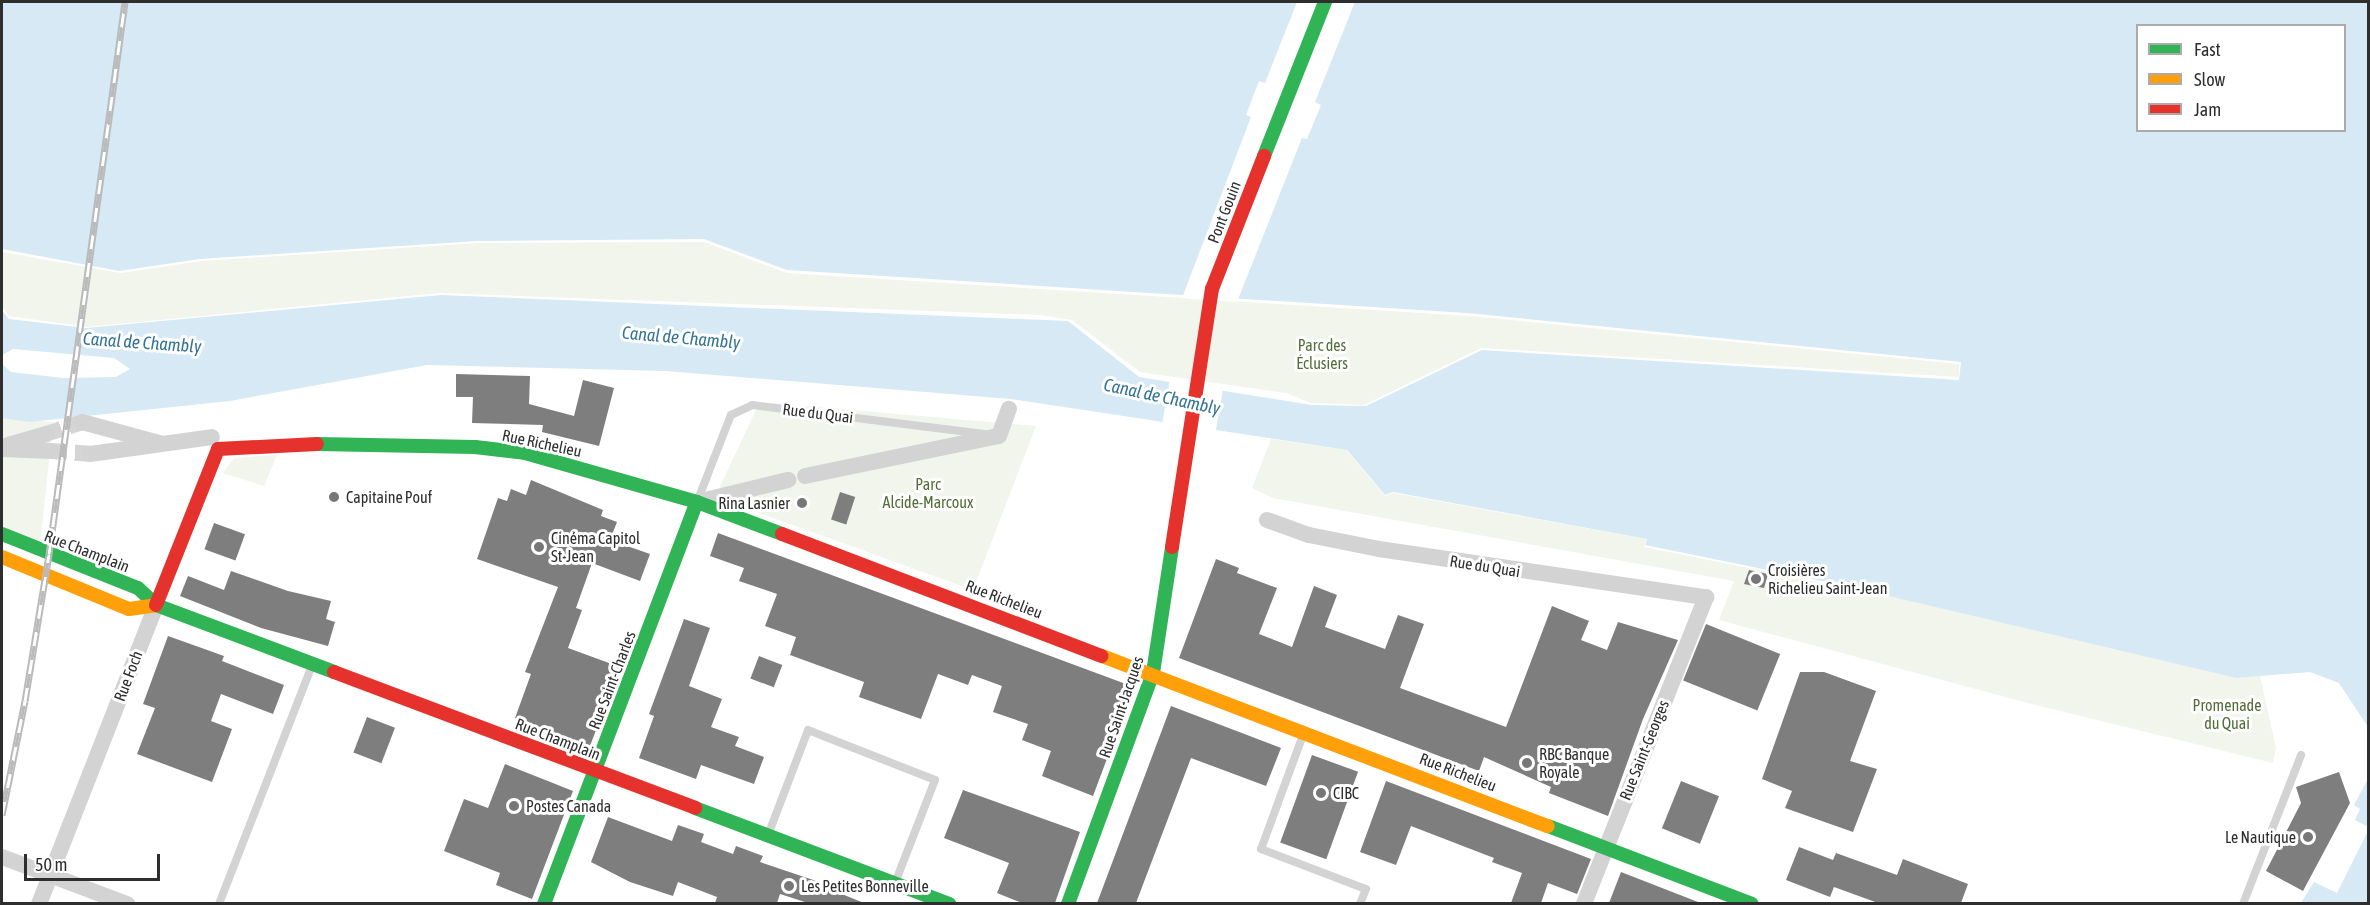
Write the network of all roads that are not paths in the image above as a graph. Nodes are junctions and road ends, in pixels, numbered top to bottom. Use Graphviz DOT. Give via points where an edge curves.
graph roads {
  1 [pos="1325,2"];
  2 [pos="1009,409"];
  3 [pos="82,422"];
  4 [pos="46,434"];
  5 [pos="999,436"];
  6 [pos="215,443"];
  7 [pos="1186,443"];
  8 [pos="169,446"];
  9 [pos="2,448"];
  10 [pos="51,451"];
  11 [pos="90,454"];
  12 [pos="697,502"];
  13 [pos="1267,520"];
  14 [pos="2,534"];
  15 [pos="2,557"];
  16 [pos="1706,597"];
  17 [pos="156,605"];
  18 [pos="313,664"];
  19 [pos="1153,672"];
  20 [pos="1304,730"];
  21 [pos="2301,755"];
  22 [pos="595,770"];
  23 [pos="768,835"];
  24 [pos="1605,846"];
  25 [pos="2,857"];
  26 [pos="50,875"];
  27 [pos="895,883"];
  28 [pos="39,903"];
  29 [pos="127,903"];
  30 [pos="219,903"];
  31 [pos="544,903"];
  32 [pos="949,903"];
  33 [pos="1068,903"];
  34 [pos="1360,903"];
  35 [pos="1584,903"];
  36 [pos="1752,903"];
  37 [pos="2243,903"];
  1 -- 7 [label="street, Pont Gouin" via="1212,289"];
  2 -- 5 [label="street"];
  3 -- 8 [label="street"];
  4 -- 9 [label="street"];
  5 -- 12 [label="street" via="805,476 800,486 788,480"];
  5 -- 12 [label="lane, Rue du Quai" via="752,405 731,415"];
  6 -- 8 [label="street"];
  6 -- 12 [label="street, Rue Richelieu" via="475,447 525,453"];
  6 -- 17 [label="street, Rue Foch"];
  7 -- 19 [label="street, Rue Saint-Jacques"];
  8 -- 11 [label="street"];
  9 -- 10 [label="street"];
  12 -- 19 [label="street, Rue Richelieu"];
  12 -- 22 [label="street, Rue Saint-Charles"];
  13 -- 16 [label="street, Rue du Quai" via="1309,535 1379,549"];
  14 -- 17 [label="street, Rue Champlain" via="138,588"];
  15 -- 17 [label="street, Rue Champlain" via="129,609"];
  16 -- 24 [label="street, Rue Saint-Georges"];
  17 -- 18 [label="street, Rue Champlain"];
  17 -- 26 [label="street, Rue Foch"];
  18 -- 22 [label="street, Rue Champlain"];
  18 -- 30 [label="lane"];
  19 -- 20 [label="street, Rue Richelieu"];
  19 -- 33 [label="street, Rue Saint-Jacques"];
  20 -- 24 [label="street, Rue Richelieu"];
  20 -- 34 [label="lane" via="1261,849 1366,889"];
  21 -- 37 [label="lane"];
  22 -- 23 [label="street, Rue Champlain"];
  22 -- 31 [label="street, Rue Saint-Charles"];
  23 -- 27 [label="street, Rue Champlain"];
  23 -- 27 [label="lane" via="808,730 935,780"];
  24 -- 35 [label="street, Rue Saint-Georges"];
  24 -- 36 [label="street, Rue Richelieu"];
  25 -- 26 [label="street"];
  26 -- 28 [label="street, Rue Foch"];
  26 -- 29 [label="street"];
  27 -- 32 [label="street, Rue Champlain"];
}
